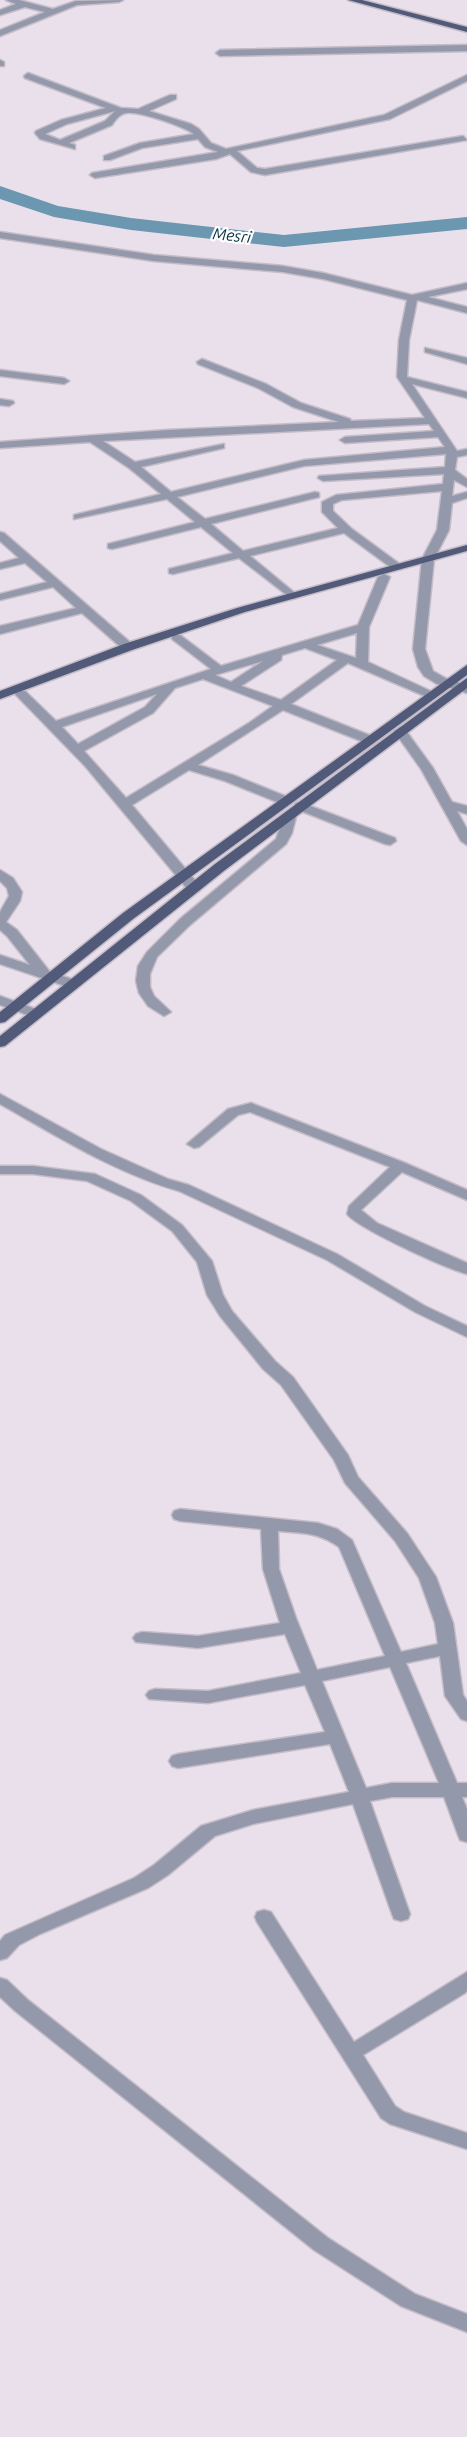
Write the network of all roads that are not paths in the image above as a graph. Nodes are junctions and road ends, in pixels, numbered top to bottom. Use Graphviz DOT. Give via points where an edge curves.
graph roads {
  1 [pos="10,0"];
  2 [pos="119,0"];
  3 [pos="352,0"];
  4 [pos="374,0"];
  5 [pos="24,4"];
  6 [pos="53,12"];
  7 [pos="0,13"];
  8 [pos="467,24"];
  9 [pos="467,30"];
  10 [pos="0,33"];
  11 [pos="467,48"];
  12 [pos="220,53"];
  13 [pos="28,76"];
  14 [pos="467,78"];
  15 [pos="173,97"];
  16 [pos="120,110"];
  17 [pos="137,113"];
  18 [pos="200,136"];
  19 [pos="463,139"];
  20 [pos="61,143"];
  21 [pos="72,147"];
  22 [pos="229,151"];
  23 [pos="108,158"];
  24 [pos="95,175"];
  25 [pos="0,235"];
  26 [pos="467,286"];
  27 [pos="414,297"];
  28 [pos="467,310"];
  29 [pos="429,350"];
  30 [pos="467,361"];
  31 [pos="202,362"];
  32 [pos="2,375"];
  33 [pos="403,379"];
  34 [pos="64,381"];
  35 [pos="467,395"];
  36 [pos="431,422"];
  37 [pos="357,424"];
  38 [pos="440,434"];
  39 [pos="92,438"];
  40 [pos="345,440"];
  41 [pos="0,445"];
  42 [pos="219,446"];
  43 [pos="467,452"];
  44 [pos="451,453"];
  45 [pos="133,466"];
  46 [pos="449,470"];
  47 [pos="323,478"];
  48 [pos="467,484"];
  49 [pos="448,487"];
  50 [pos="168,495"];
  51 [pos="315,495"];
  52 [pos="467,495"];
  53 [pos="446,501"];
  54 [pos="78,517"];
  55 [pos="204,524"];
  56 [pos="346,529"];
  57 [pos="2,538"];
  58 [pos="112,546"];
  59 [pos="467,548"];
  60 [pos="467,554"];
  61 [pos="243,555"];
  62 [pos="28,560"];
  63 [pos="428,562"];
  64 [pos="0,566"];
  65 [pos="397,567"];
  66 [pos="173,571"];
  67 [pos="384,577"];
  68 [pos="55,583"];
  69 [pos="292,596"];
  70 [pos="0,597"];
  71 [pos="84,609"];
  72 [pos="363,627"];
  73 [pos="0,630"];
  74 [pos="176,637"];
  75 [pos="302,644"];
  76 [pos="128,647"];
  77 [pos="286,649"];
  78 [pos="346,659"];
  79 [pos="362,664"];
  80 [pos="467,669"];
  81 [pos="219,670"];
  82 [pos="204,675"];
  83 [pos="171,685"];
  84 [pos="461,685"];
  85 [pos="231,687"];
  86 [pos="21,694"];
  87 [pos="431,694"];
  88 [pos="0,695"];
  89 [pos="0,701"];
  90 [pos="281,705"];
  91 [pos="55,725"];
  92 [pos="400,731"];
  93 [pos="370,740"];
  94 [pos="77,750"];
  95 [pos="189,766"];
  96 [pos="125,804"];
  97 [pos="447,804"];
  98 [pos="292,807"];
  99 [pos="467,810"];
  100 [pos="390,841"];
  101 [pos="467,841"];
  102 [pos="0,874"];
  103 [pos="185,876"];
  104 [pos="194,888"];
  105 [pos="0,923"];
  106 [pos="0,958"];
  107 [pos="49,975"];
  108 [pos="76,982"];
  109 [pos="0,1000"];
  110 [pos="15,1006"];
  111 [pos="164,1012"];
  112 [pos="36,1014"];
  113 [pos="0,1019"];
  114 [pos="0,1043"];
  115 [pos="0,1098"];
  116 [pos="194,1144"];
  117 [pos="400,1166"];
  118 [pos="0,1170"];
  119 [pos="467,1196"];
  120 [pos="467,1269"];
  121 [pos="467,1332"];
  122 [pos="180,1515"];
  123 [pos="270,1525"];
  124 [pos="291,1627"];
  125 [pos="142,1638"];
  126 [pos="449,1648"];
  127 [pos="394,1659"];
  128 [pos="311,1677"];
  129 [pos="155,1695"];
  130 [pos="467,1715"];
  131 [pos="335,1737"];
  132 [pos="178,1761"];
  133 [pos="459,1790"];
  134 [pos="360,1797"];
  135 [pos="467,1835"];
  136 [pos="401,1914"];
  137 [pos="264,1917"];
  138 [pos="0,1953"];
  139 [pos="467,1979"];
  140 [pos="0,1985"];
  141 [pos="349,2054"];
  142 [pos="467,2141"];
  143 [pos="467,2324"];
  1 -- 5 [label="street"];
  2 -- 6 [label="street" via="83,1"];
  3 -- 9 [label="main road"];
  4 -- 8 [label="main road"];
  5 -- 6 [label="street"];
  5 -- 7 [label="street"];
  6 -- 10 [label="street"];
  11 -- 12 [label="street"];
  13 -- 16 [label="street"];
  14 -- 22 [label="street" via="387,117"];
  15 -- 17 [label="street"];
  16 -- 17 [label="street"];
  16 -- 20 [label="street" via="109,123"];
  16 -- 20 [label="street" via="64,122 39,133"];
  17 -- 18 [label="street" via="188,126"];
  18 -- 22 [label="street" via="208,145"];
  18 -- 23 [label="street" via="140,146"];
  19 -- 22 [label="street" via="265,171 254,170"];
  20 -- 21 [label="street"];
  22 -- 24 [label="street"];
  25 -- 27 [label="street" via="154,258 283,269"];
  26 -- 27 [label="street"];
  27 -- 28 [label="street"];
  27 -- 33 [label="street" via="404,340"];
  29 -- 30 [label="street"];
  31 -- 37 [label="street" via="297,405"];
  32 -- 34 [label="street"];
  33 -- 35 [label="street"];
  33 -- 36 [label="street"];
  36 -- 37 [label="street"];
  36 -- 38 [label="street"];
  37 -- 39 [label="street"];
  38 -- 40 [label="street"];
  38 -- 44 [label="street"];
  39 -- 41 [label="street"];
  39 -- 45 [label="street"];
  42 -- 45 [label="street"];
  43 -- 44 [label="street"];
  44 -- 46 [label="street"];
  44 -- 50 [label="street" via="304,463"];
  45 -- 50 [label="street"];
  46 -- 47 [label="street"];
  46 -- 48 [label="street"];
  46 -- 49 [label="street"];
  49 -- 53 [label="street"];
  49 -- 56 [label="street" via="331,500 326,505 328,512"];
  50 -- 54 [label="street"];
  50 -- 55 [label="street"];
  51 -- 55 [label="street"];
  52 -- 53 [label="street"];
  53 -- 63 [label="street" via="443,530"];
  55 -- 58 [label="street"];
  55 -- 61 [label="street"];
  56 -- 61 [label="street"];
  56 -- 65 [label="street"];
  57 -- 62 [label="street"];
  59 -- 63 [label="main road"];
  60 -- 63 [label="main road"];
  61 -- 66 [label="street"];
  61 -- 69 [label="street"];
  62 -- 64 [label="street"];
  62 -- 68 [label="street"];
  63 -- 65 [label="main road"];
  63 -- 67 [label="main road"];
  63 -- 84 [label="street" via="420,664 432,677"];
  65 -- 69 [label="main road"];
  67 -- 72 [label="street"];
  67 -- 74 [label="main road"];
  68 -- 70 [label="street"];
  68 -- 71 [label="street"];
  69 -- 76 [label="main road"];
  71 -- 73 [label="street"];
  71 -- 76 [label="street"];
  72 -- 75 [label="street"];
  72 -- 79 [label="street"];
  74 -- 81 [label="street"];
  74 -- 86 [label="main road"];
  75 -- 77 [label="street"];
  75 -- 78 [label="street"];
  76 -- 88 [label="main road"];
  77 -- 81 [label="street"];
  77 -- 85 [label="street"];
  78 -- 79 [label="street"];
  78 -- 90 [label="street"];
  79 -- 87 [label="street"];
  80 -- 84 [label="main road"];
  81 -- 82 [label="street"];
  82 -- 83 [label="street"];
  82 -- 85 [label="street"];
  83 -- 91 [label="street"];
  83 -- 94 [label="street" via="149,710"];
  84 -- 87 [label="main road"];
  84 -- 92 [label="main road"];
  85 -- 90 [label="street"];
  86 -- 89 [label="main road"];
  86 -- 91 [label="street"];
  87 -- 93 [label="main road"];
  90 -- 93 [label="street"];
  90 -- 95 [label="street"];
  91 -- 94 [label="street"];
  92 -- 97 [label="street"];
  92 -- 98 [label="main road"];
  93 -- 98 [label="main road"];
  94 -- 96 [label="street"];
  95 -- 96 [label="street"];
  95 -- 98 [label="street" via="229,778"];
  96 -- 103 [label="street"];
  97 -- 99 [label="street"];
  97 -- 101 [label="street"];
  98 -- 100 [label="street"];
  98 -- 103 [label="main road" via="247,830"];
  98 -- 104 [label="main road"];
  98 -- 111 [label="street" via="281,841 163,942 146,963 143,991 150,1003"];
  102 -- 105 [label="street" via="17,892"];
  103 -- 104 [label="street"];
  103 -- 107 [label="main road"];
  104 -- 108 [label="main road"];
  105 -- 107 [label="street"];
  106 -- 107 [label="street"];
  107 -- 108 [label="street"];
  107 -- 110 [label="main road"];
  108 -- 112 [label="main road"];
  109 -- 110 [label="street"];
  110 -- 112 [label="street"];
  110 -- 113 [label="main road"];
  112 -- 114 [label="main road"];
  115 -- 121 [label="street" via="96,1152 332,1257"];
  116 -- 117 [label="street" via="234,1112 251,1107"];
  117 -- 119 [label="street"];
  117 -- 120 [label="street" via="354,1209 354,1214"];
  118 -- 126 [label="street" via="90,1177 136,1198 177,1228 204,1261 225,1313 287,1381 342,1459 351,1479 401,1537 427,1577"];
  122 -- 123 [label="street"];
  123 -- 124 [label="street" via="271,1569"];
  123 -- 127 [label="street" via="318,1529 340,1537"];
  124 -- 125 [label="street" via="198,1642"];
  124 -- 128 [label="street"];
  126 -- 127 [label="street"];
  126 -- 130 [label="street" via="454,1696"];
  127 -- 128 [label="street"];
  127 -- 133 [label="street"];
  128 -- 129 [label="street" via="208,1697"];
  128 -- 131 [label="street"];
  131 -- 132 [label="street"];
  131 -- 134 [label="street"];
  133 -- 134 [label="street" via="392,1790"];
  133 -- 135 [label="street"];
  134 -- 136 [label="street"];
  134 -- 138 [label="street" via="254,1817 208,1831 141,1883 33,1929 12,1940"];
  137 -- 141 [label="street"];
  139 -- 141 [label="street"];
  140 -- 143 [label="street" via="321,2244 408,2300"];
  141 -- 142 [label="street" via="388,2112"];
}
